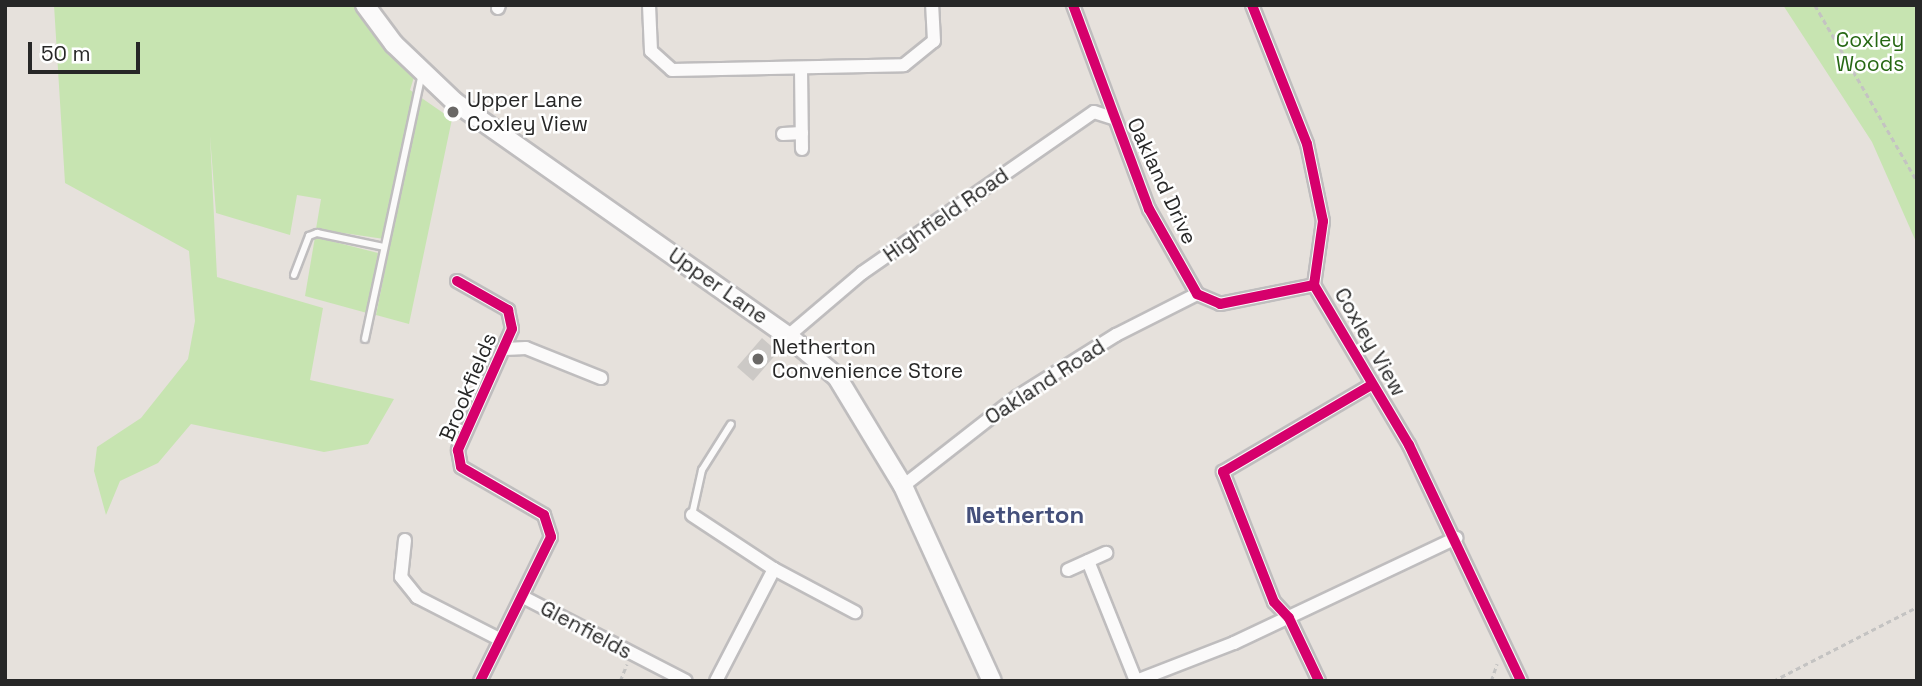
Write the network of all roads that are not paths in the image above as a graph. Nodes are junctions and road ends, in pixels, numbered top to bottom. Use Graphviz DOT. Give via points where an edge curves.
graph roads {
  1 [pos="649,5"];
  2 [pos="932,5"];
  3 [pos="1073,5"];
  4 [pos="1252,5"];
  5 [pos="368,6"];
  6 [pos="801,68"];
  7 [pos="423,71"];
  8 [pos="1112,118"];
  9 [pos="783,134"];
  10 [pos="802,134"];
  11 [pos="802,149"];
  12 [pos="384,247"];
  13 [pos="294,275"];
  14 [pos="457,281"];
  15 [pos="1314,285"];
  16 [pos="1197,294"];
  17 [pos="788,336"];
  18 [pos="365,339"];
  19 [pos="505,349"];
  20 [pos="601,378"];
  21 [pos="1371,385"];
  22 [pos="731,424"];
  23 [pos="903,486"];
  24 [pos="692,515"];
  25 [pos="1456,538"];
  26 [pos="405,540"];
  27 [pos="1106,553"];
  28 [pos="1088,561"];
  29 [pos="774,569"];
  30 [pos="1068,570"];
  31 [pos="523,597"];
  32 [pos="855,612"];
  33 [pos="1289,618"];
  34 [pos="499,639"];
  35 [pos="480,681"];
  36 [pos="686,681"];
  37 [pos="716,681"];
  38 [pos="992,681"];
  39 [pos="1136,681"];
  40 [pos="1319,681"];
  41 [pos="1521,681"];
  1 -- 6 [label="street" via="651,51 672,70"];
  2 -- 6 [label="street" via="934,41 904,65"];
  3 -- 8 [label="street, Oakland Drive"];
  4 -- 15 [label="street, Coxley View" via="1307,144 1323,221"];
  5 -- 7 [label="main road, Upper Lane"];
  6 -- 10 [label="street"];
  7 -- 12 [label="lane"];
  7 -- 17 [label="main road, Upper Lane" via="455,102"];
  8 -- 16 [label="street, Oakland Drive" via="1149,209"];
  8 -- 17 [label="street, Highfield Road" via="1094,112 862,274"];
  9 -- 10 [label="street"];
  10 -- 11 [label="street"];
  12 -- 13 [label="lane" via="317,233 309,236"];
  12 -- 18 [label="lane"];
  14 -- 19 [label="street, Brookfields" via="508,310 511,335"];
  15 -- 16 [label="street" via="1220,304"];
  15 -- 21 [label="street, Coxley View"];
  16 -- 23 [label="street, Oakland Road" via="1116,335 1017,397"];
  17 -- 23 [label="main road, Upper Lane" via="836,377"];
  19 -- 20 [label="street, Brookfields" via="526,348"];
  19 -- 31 [label="street, Brookfields" via="458,450 461,467 544,515 551,537"];
  21 -- 25 [label="street, Coxley View"];
  21 -- 33 [label="street" via="1223,472 1274,602"];
  22 -- 24 [label="lane" via="702,470"];
  23 -- 38 [label="main road, Upper Lane"];
  24 -- 29 [label="street"];
  25 -- 33 [label="street"];
  25 -- 41 [label="street, Coxley View"];
  26 -- 34 [label="street" via="401,577 417,597"];
  27 -- 28 [label="street"];
  28 -- 30 [label="street"];
  28 -- 39 [label="street"];
  29 -- 32 [label="street"];
  29 -- 37 [label="street"];
  31 -- 34 [label="street, Brookfields"];
  31 -- 36 [label="street, Glenfields"];
  33 -- 39 [label="street"];
  33 -- 40 [label="street"];
  34 -- 35 [label="street, Brookfields"];
}
